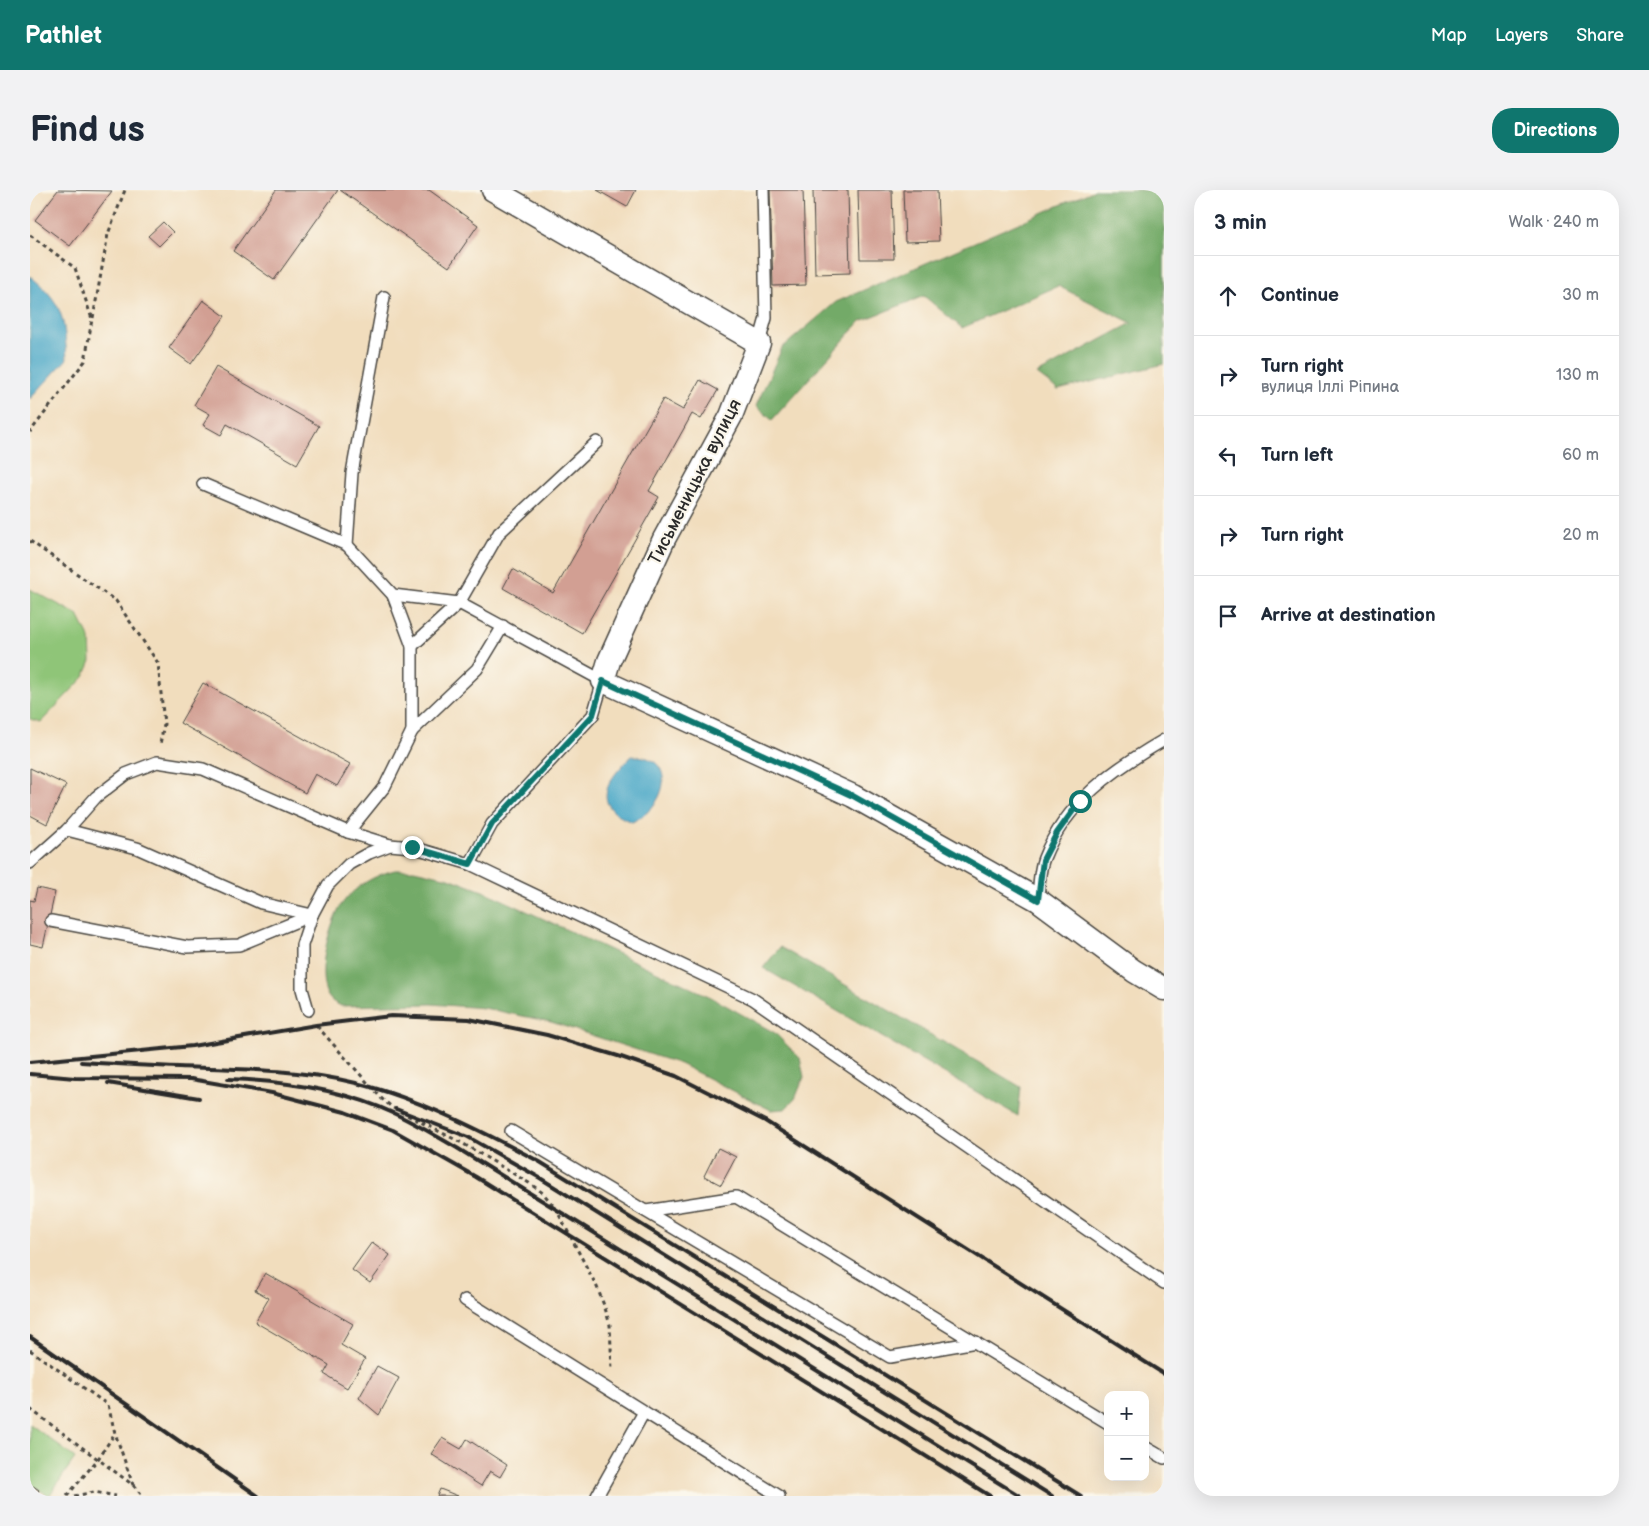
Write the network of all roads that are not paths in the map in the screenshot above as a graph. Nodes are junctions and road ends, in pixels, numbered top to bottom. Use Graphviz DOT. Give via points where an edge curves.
graph roads {
  1 [pos="493,190"];
  2 [pos="763,190"];
  3 [pos="384,297"];
  4 [pos="759,343"];
  5 [pos="597,442"];
  6 [pos="203,484"];
  7 [pos="346,545"];
  8 [pos="393,595"];
  9 [pos="459,602"];
  10 [pos="503,626"];
  11 [pos="412,646"];
  12 [pos="603,681"];
  13 [pos="412,731"];
  14 [pos="1164,740"];
  15 [pos="67,830"];
  16 [pos="348,832"];
  17 [pos="390,845"];
  18 [pos="30,863"];
  19 [pos="470,864"];
  20 [pos="1038,900"];
  21 [pos="312,915"];
  22 [pos="51,921"];
  23 [pos="1164,989"];
  24 [pos="308,1010"];
  25 [pos="511,1131"];
  26 [pos="646,1212"];
  27 [pos="1164,1282"];
  28 [pos="465,1300"];
  29 [pos="976,1342"];
  30 [pos="644,1412"];
  31 [pos="1104,1422"];
  32 [pos="1149,1449"];
  33 [pos="1164,1458"];
  34 [pos="597,1496"];
  35 [pos="779,1496"];
  1 -- 4 [label="street"];
  2 -- 4 [label="lane" via="766,318"];
  3 -- 7 [label="lane" via="352,473"];
  4 -- 12 [label="street, Тисьменицька вулиця" via="731,416 664,539 608,661"];
  5 -- 9 [label="lane" via="499,533"];
  6 -- 7 [label="lane"];
  7 -- 8 [label="lane"];
  8 -- 9 [label="lane"];
  8 -- 11 [label="lane"];
  9 -- 10 [label="lane"];
  9 -- 11 [label="lane"];
  10 -- 12 [label="lane"];
  10 -- 13 [label="lane" via="477,669"];
  11 -- 13 [label="lane"];
  12 -- 19 [label="lane" via="593,715 492,824"];
  12 -- 20 [label="street" via="853,796"];
  13 -- 16 [label="lane" via="385,786"];
  14 -- 20 [label="lane" via="1122,764 1080,801 1043,860"];
  15 -- 16 [label="lane" via="96,796 126,774 157,762 203,769"];
  15 -- 18 [label="lane"];
  15 -- 21 [label="lane" via="137,848 261,903"];
  16 -- 17 [label="lane"];
  17 -- 19 [label="lane" via="412,847"];
  17 -- 21 [label="lane" via="369,852 350,864 328,885"];
  19 -- 27 [label="lane" via="753,999"];
  20 -- 23 [label="street" via="1134,971"];
  21 -- 22 [label="lane" via="239,945 187,947"];
  21 -- 24 [label="lane" via="302,945 302,988"];
  25 -- 26 [label="lane"];
  26 -- 29 [label="lane" via="890,1357"];
  26 -- 29 [label="lane" via="736,1197"];
  28 -- 30 [label="lane"];
  29 -- 31 [label="lane"];
  30 -- 34 [label="lane"];
  30 -- 35 [label="lane"];
  32 -- 33 [label="lane"];
}
